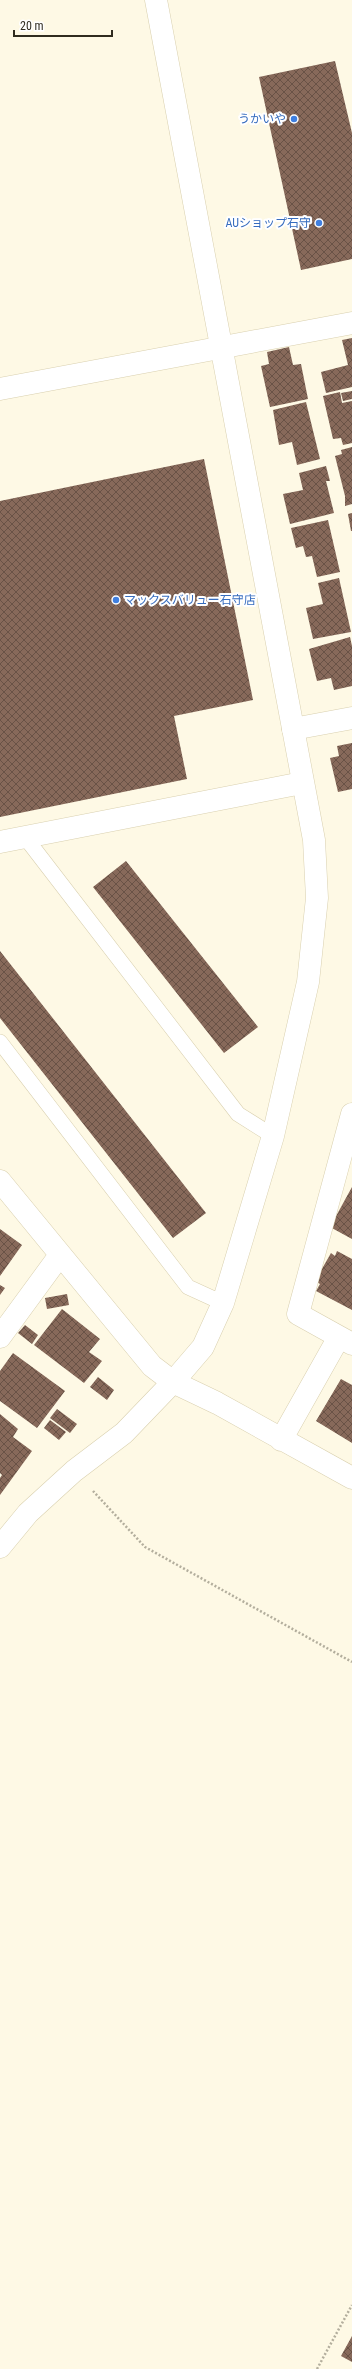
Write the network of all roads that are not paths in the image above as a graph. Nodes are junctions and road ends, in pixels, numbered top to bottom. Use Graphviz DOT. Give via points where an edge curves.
graph roads {
  1 [pos="156,0"];
  2 [pos="352,322"];
  3 [pos="220,348"];
  4 [pos="0,389"];
  5 [pos="352,718"];
  6 [pos="293,728"];
  7 [pos="302,783"];
  8 [pos="25,837"];
  9 [pos="0,842"];
  10 [pos="0,1042"];
  11 [pos="352,1114"];
  12 [pos="273,1136"];
  13 [pos="348,1144"];
  14 [pos="0,1180"];
  15 [pos="60,1255"];
  16 [pos="223,1303"];
  17 [pos="0,1337"];
  18 [pos="345,1340"];
  19 [pos="173,1382"];
  20 [pos="281,1440"];
  21 [pos="352,1478"];
  22 [pos="0,1547"];
  1 -- 3 [label="street"];
  2 -- 3 [label="street"];
  3 -- 4 [label="street"];
  3 -- 6 [label="street"];
  5 -- 6 [label="street"];
  6 -- 7 [label="street"];
  7 -- 8 [label="street"];
  7 -- 12 [label="street" via="314,840 317,898 308,982"];
  8 -- 9 [label="street"];
  8 -- 12 [label="lane" via="238,1114"];
  10 -- 16 [label="lane" via="188,1287"];
  11 -- 13 [label="street"];
  12 -- 16 [label="street"];
  13 -- 18 [label="street" via="298,1314"];
  14 -- 15 [label="street"];
  15 -- 17 [label="street"];
  15 -- 19 [label="street" via="152,1366"];
  16 -- 19 [label="street" via="203,1347"];
  18 -- 20 [label="street"];
  19 -- 20 [label="street" via="217,1403"];
  19 -- 22 [label="street" via="124,1433 74,1471 28,1513"];
  20 -- 21 [label="street"];
}
